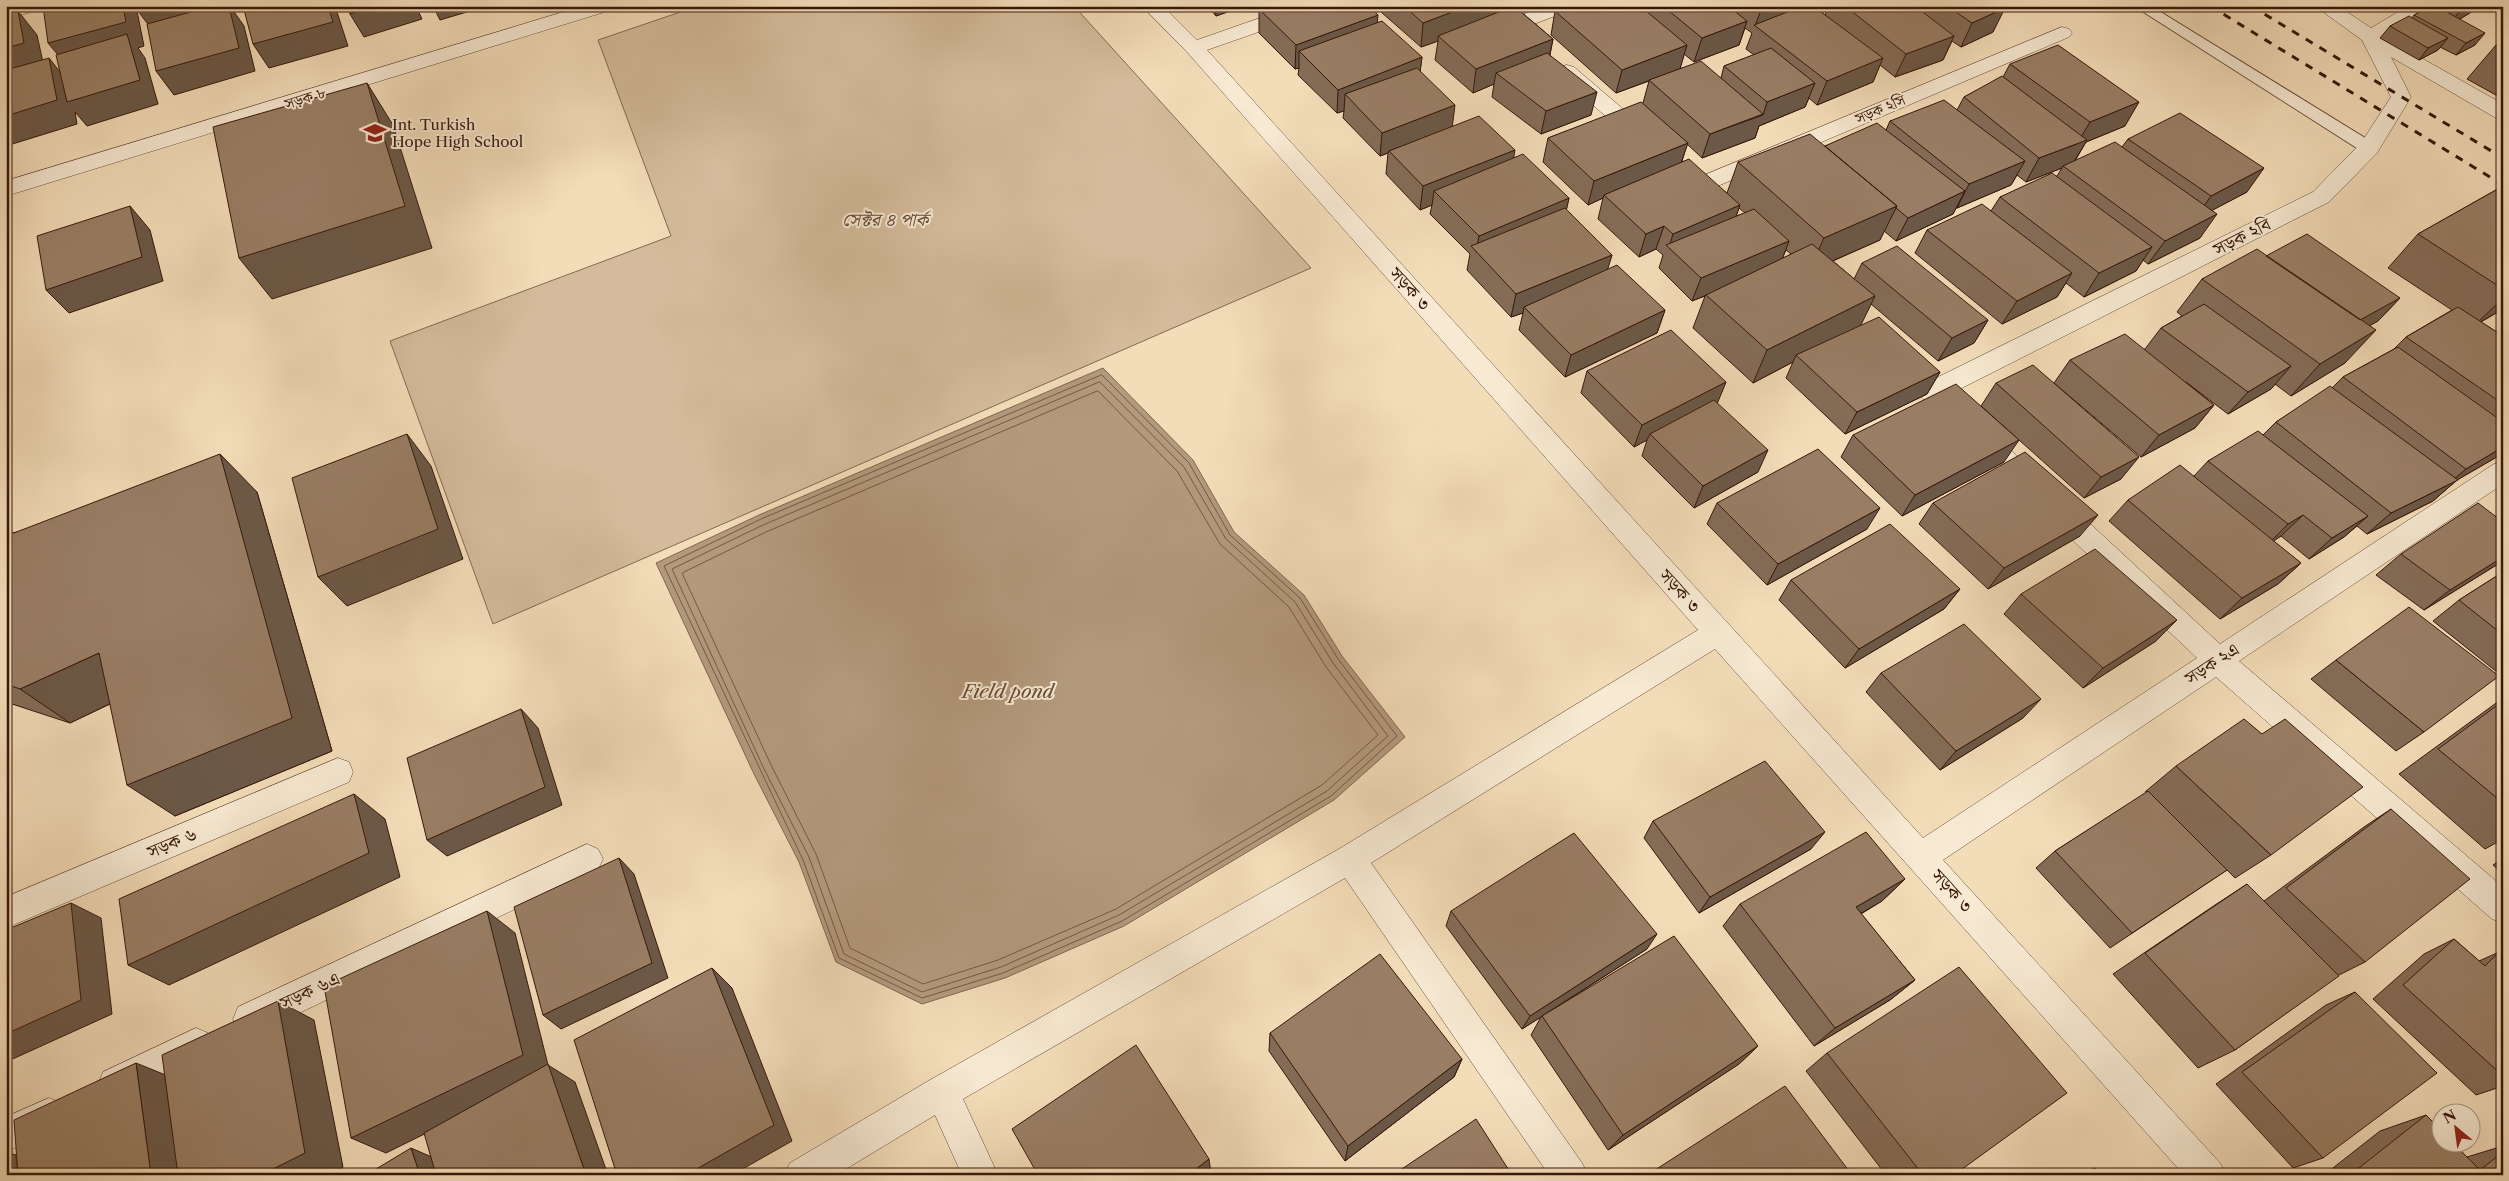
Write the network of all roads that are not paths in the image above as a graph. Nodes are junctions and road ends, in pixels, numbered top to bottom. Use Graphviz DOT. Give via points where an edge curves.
graph roads {
  1 [pos="30,6"];
  2 [pos="604,6"];
  3 [pos="1152,6"];
  4 [pos="1314,6"];
  5 [pos="1564,6"];
  6 [pos="2141,6"];
  7 [pos="2325,6"];
  8 [pos="2422,6"];
  9 [pos="6,13"];
  10 [pos="2062,33"];
  11 [pos="2370,37"];
  12 [pos="1194,48"];
  13 [pos="2503,113"];
  14 [pos="2369,148"];
  15 [pos="1661,154"];
  16 [pos="6,189"];
  17 [pos="1720,205"];
  18 [pos="1882,346"];
  19 [pos="1933,391"];
  20 [pos="2498,481"];
  21 [pos="1718,633"];
  22 [pos="2218,660"];
  23 [pos="338,772"];
  24 [pos="1921,856"];
  25 [pos="588,858"];
  26 [pos="1350,859"];
  27 [pos="2503,908"];
  28 [pos="6,914"];
  29 [pos="942,1092"];
  30 [pos="6,1136"];
  31 [pos="802,1175"];
  32 [pos="980,1175"];
  33 [pos="1570,1175"];
  34 [pos="2208,1175"];
  1 -- 9 [label="street"];
  2 -- 16 [label="street, সড়ক ৮"];
  3 -- 12 [label="street, সড়ক ৩"];
  4 -- 12 [label="street"];
  5 -- 15 [label="street" via="1506,19"];
  6 -- 14 [label="lane"];
  7 -- 11 [label="street"];
  8 -- 11 [label="street"];
  10 -- 17 [label="street, সড়ক ২সি" via="1690,179"];
  11 -- 13 [label="street"];
  11 -- 14 [label="street, সড়ক ২বি" via="2401,97"];
  12 -- 21 [label="street, সড়ক ৩"];
  14 -- 19 [label="street, সড়ক ২বি" via="2321,197"];
  18 -- 19 [label="street"];
  19 -- 22 [label="street"];
  20 -- 22 [label="street, সড়ক ২এ"];
  21 -- 24 [label="street, সড়ক ৩"];
  21 -- 26 [label="street"];
  22 -- 24 [label="street, সড়ক ২এ"];
  22 -- 27 [label="street"];
  23 -- 28 [label="street, সড়ক ৬"];
  24 -- 34 [label="street, সড়ক ৩"];
  25 -- 30 [label="street, সড়ক ৬এ"];
  26 -- 29 [label="street"];
  26 -- 33 [label="street"];
  29 -- 31 [label="street"];
  29 -- 32 [label="street"];
}
